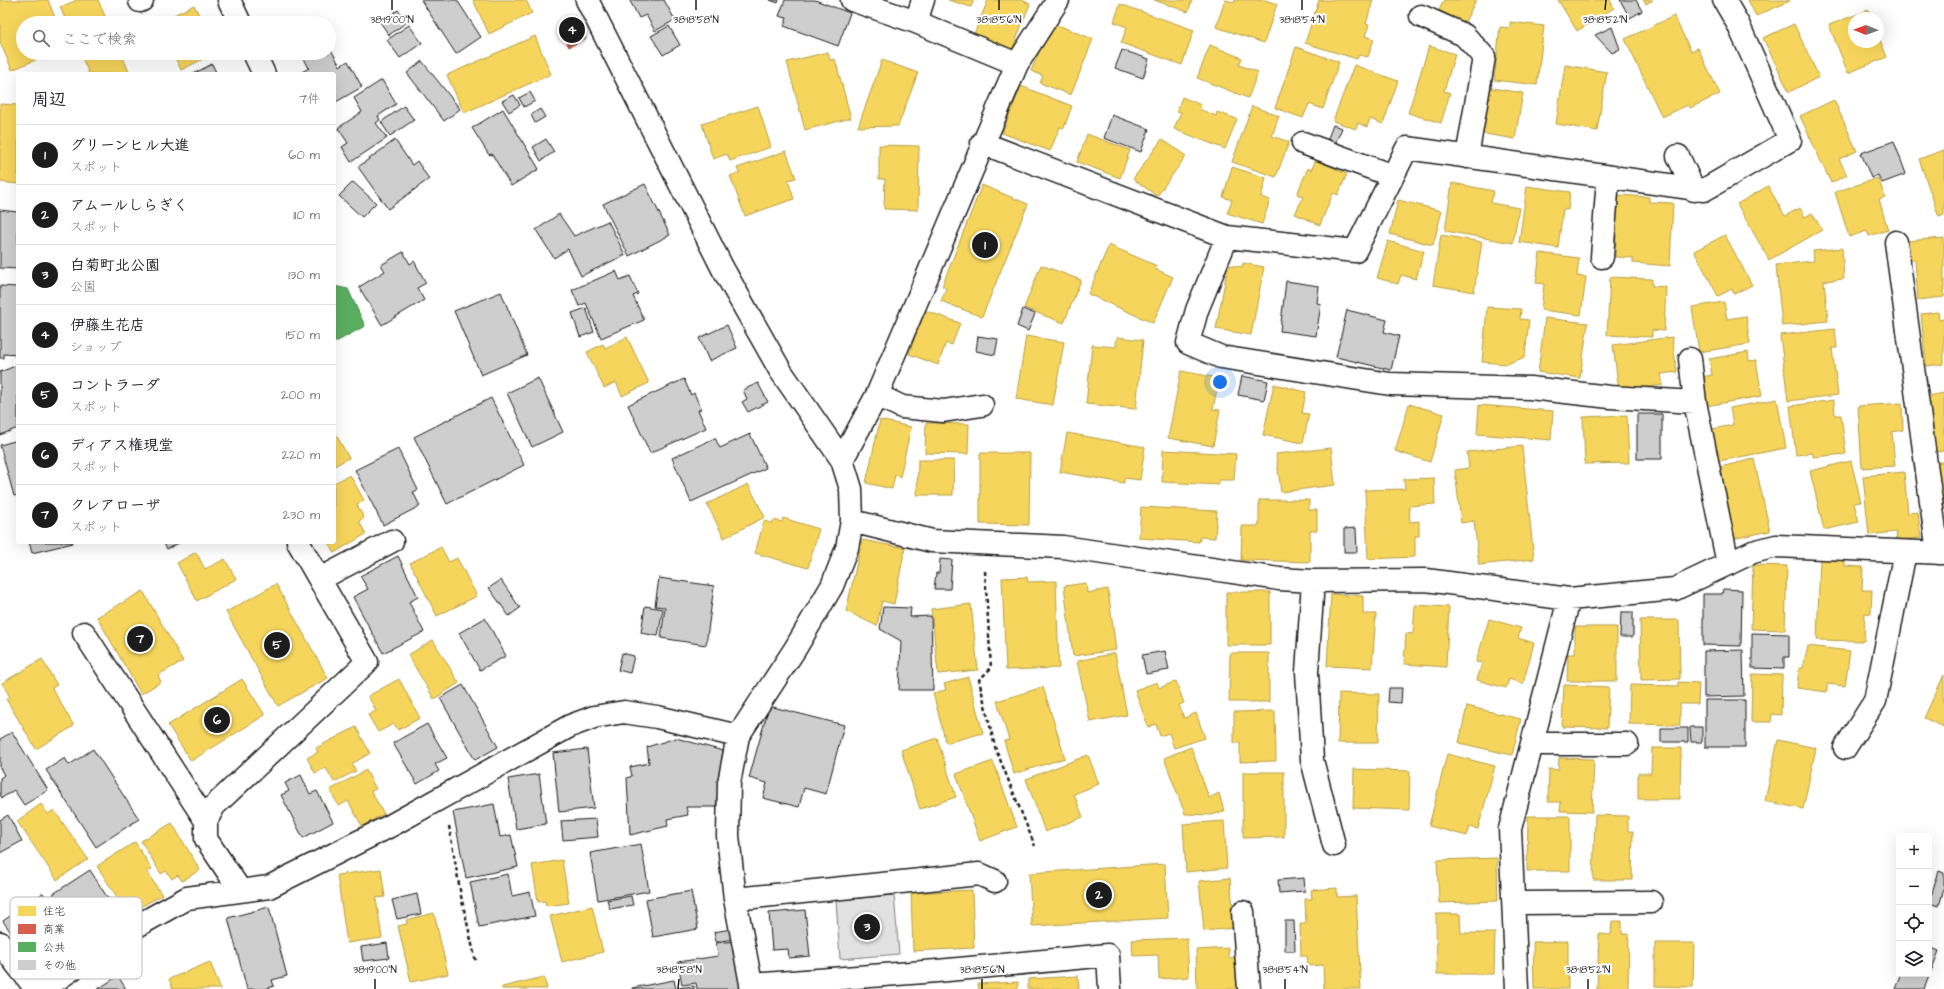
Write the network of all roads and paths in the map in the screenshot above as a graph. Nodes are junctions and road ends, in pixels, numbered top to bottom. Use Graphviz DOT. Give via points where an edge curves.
graph roads {
  1 [pos="229,0"];
  2 [pos="587,0"];
  3 [pos="852,0"];
  4 [pos="923,0"];
  5 [pos="1058,0"];
  6 [pos="1724,0"];
  7 [pos="237,16"];
  8 [pos="1421,16"];
  9 [pos="916,22"];
  10 [pos="257,60"];
  11 [pos="1017,64"];
  12 [pos="263,72"];
  13 [pos="982,143"];
  14 [pos="1303,143"];
  15 [pos="1678,156"];
  16 [pos="1467,157"];
  17 [pos="1393,176"];
  18 [pos="1608,178"];
  19 [pos="1694,190"];
  20 [pos="1227,237"];
  21 [pos="1896,242"];
  22 [pos="1602,258"];
  23 [pos="1690,359"];
  24 [pos="877,395"];
  25 [pos="1695,402"];
  26 [pos="982,405"];
  27 [pos="842,460"];
  28 [pos="852,521"];
  29 [pos="392,541"];
  30 [pos="299,544"];
  31 [pos="983,545"];
  32 [pos="1905,552"];
  33 [pos="1941,553"];
  34 [pos="1728,564"];
  35 [pos="320,579"];
  36 [pos="1313,581"];
  37 [pos="1569,599"];
  38 [pos="84,633"];
  39 [pos="738,736"];
  40 [pos="1532,744"];
  41 [pos="1627,744"];
  42 [pos="1845,748"];
  43 [pos="444,796"];
  44 [pos="206,821"];
  45 [pos="1334,845"];
  46 [pos="1035,846"];
  47 [pos="995,881"];
  48 [pos="240,890"];
  49 [pos="735,899"];
  50 [pos="1651,902"];
  51 [pos="1514,903"];
  52 [pos="1243,912"];
  53 [pos="142,924"];
  54 [pos="0,943"];
  55 [pos="10,956"];
  56 [pos="476,962"];
  57 [pos="28,979"];
  58 [pos="58,979"];
  59 [pos="938,980"];
  60 [pos="752,987"];
  61 [pos="36,989"];
  62 [pos="43,989"];
  63 [pos="1110,989"];
  64 [pos="1248,989"];
  65 [pos="1517,989"];
  1 -- 7 [label="street"];
  2 -- 27 [label="street" via="723,269 780,370"];
  3 -- 9 [label="street"];
  4 -- 9 [label="street"];
  5 -- 11 [label="street"];
  6 -- 19 [label="street" via="1738,24 1790,140 1704,190"];
  8 -- 16 [label="street" via="1464,35 1484,57"];
  9 -- 11 [label="street"];
  10 -- 12 [label="street"];
  11 -- 13 [label="street"];
  13 -- 20 [label="street"];
  13 -- 24 [label="street"];
  14 -- 17 [label="street"];
  15 -- 19 [label="street"];
  16 -- 17 [label="street" via="1407,148"];
  16 -- 18 [label="street"];
  17 -- 20 [label="street" via="1355,251"];
  18 -- 19 [label="street"];
  18 -- 22 [label="street"];
  20 -- 25 [label="street" via="1197,310 1188,343 1221,357 1390,384 1530,388 1610,397"];
  21 -- 33 [label="street"];
  23 -- 25 [label="street"];
  24 -- 26 [label="street" via="902,406 943,411"];
  24 -- 27 [label="street"];
  25 -- 34 [label="street"];
  27 -- 28 [label="street" via="851,489"];
  28 -- 31 [label="street" via="932,541"];
  28 -- 39 [label="street" via="847,548 832,586 795,649"];
  29 -- 35 [label="street"];
  30 -- 35 [label="street"];
  31 -- 36 [label="street" via="1063,547 1279,579"];
  31 -- 46 [label="path" via="992,668 979,680 995,747"];
  32 -- 33 [label="street"];
  32 -- 34 [label="street" via="1776,546 1753,552"];
  32 -- 42 [label="street" via="1875,701"];
  34 -- 37 [label="street" via="1675,589"];
  35 -- 44 [label="street" via="367,662 214,806"];
  36 -- 37 [label="street" via="1426,580"];
  36 -- 45 [label="street" via="1307,672 1312,760"];
  37 -- 40 [label="street"];
  38 -- 44 [label="street"];
  39 -- 43 [label="street" via="624,712 594,717 542,740"];
  39 -- 49 [label="street" via="729,783 728,836"];
  40 -- 41 [label="street"];
  40 -- 51 [label="street" via="1510,829"];
  43 -- 48 [label="street" via="269,887"];
  43 -- 56 [label="path" via="461,896"];
  44 -- 48 [label="street" via="206,839"];
  47 -- 49 [label="street" via="979,874"];
  48 -- 53 [label="street" via="187,898"];
  49 -- 60 [label="street"];
  50 -- 51 [label="street"];
  51 -- 65 [label="street"];
  52 -- 64 [label="street"];
  54 -- 55 [label="street"];
  57 -- 61 [label="street"];
  58 -- 62 [label="street"];
  59 -- 60 [label="street"];
  59 -- 63 [label="street" via="1108,955"];
}
